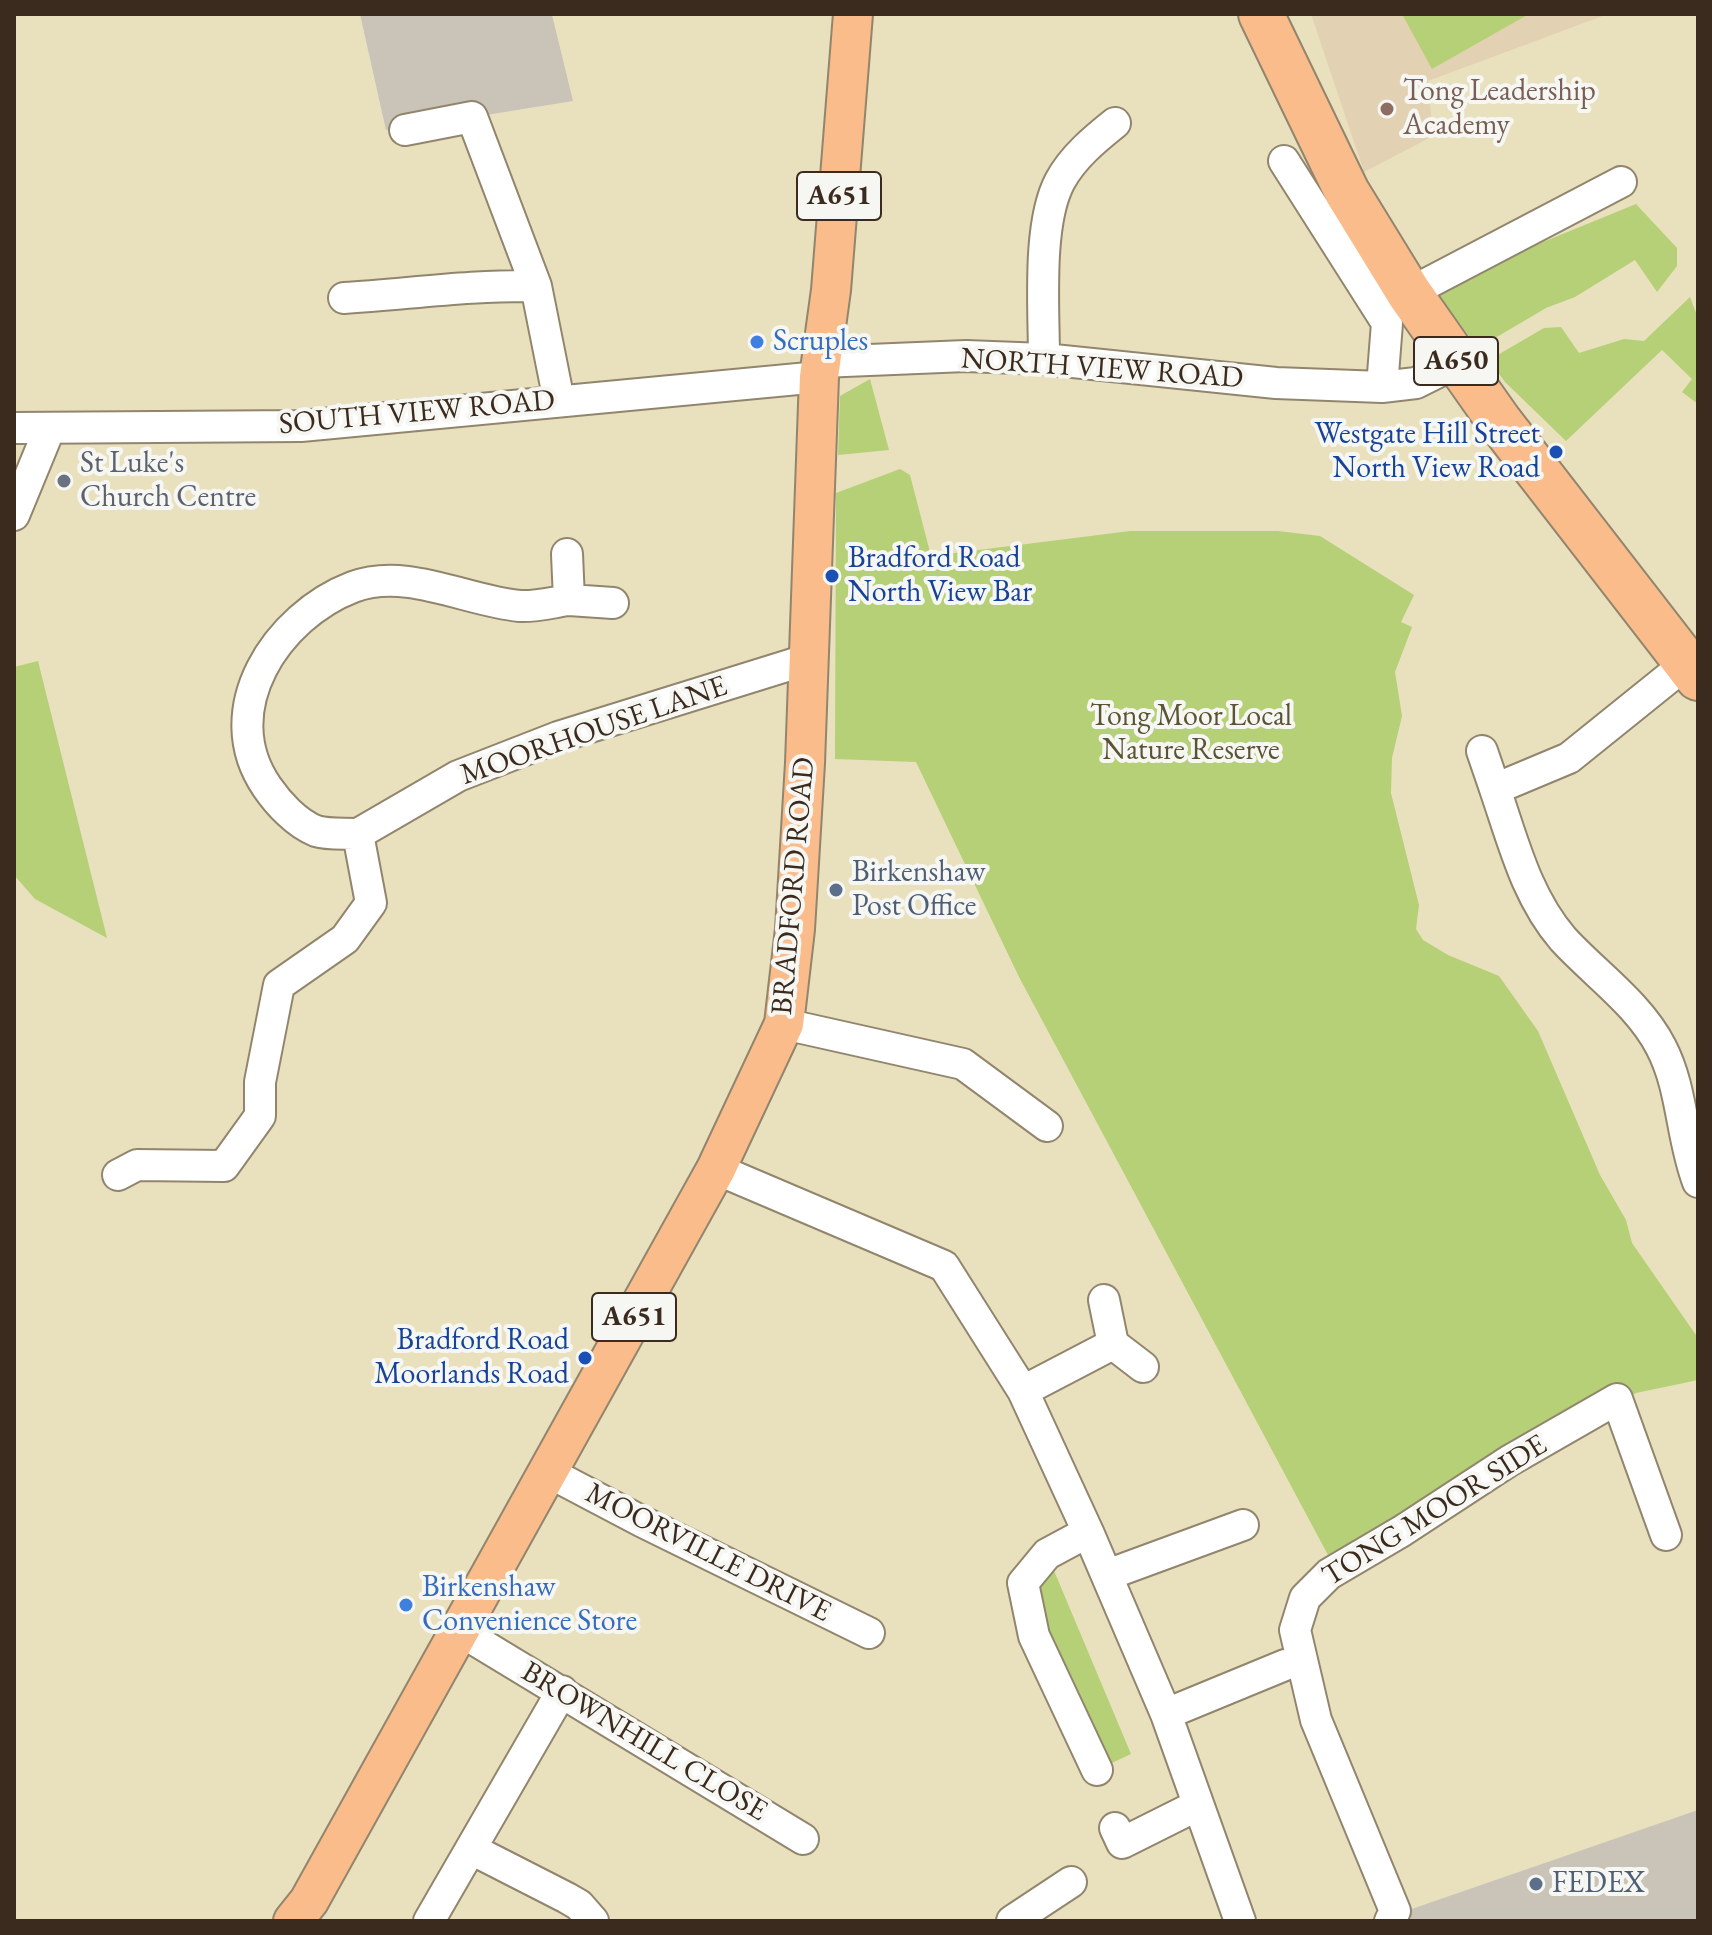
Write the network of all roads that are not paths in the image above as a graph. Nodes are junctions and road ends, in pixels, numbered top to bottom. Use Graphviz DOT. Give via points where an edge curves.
graph roads {
  1 [pos="853,14"];
  2 [pos="1261,14"];
  3 [pos="1115,123"];
  4 [pos="405,130"];
  5 [pos="1284,161"];
  6 [pos="1621,182"];
  7 [pos="536,286"];
  8 [pos="1409,293"];
  9 [pos="344,298"];
  10 [pos="1044,359"];
  11 [pos="1458,362"];
  12 [pos="820,370"];
  13 [pos="1382,387"];
  14 [pos="559,401"];
  15 [pos="14,428"];
  16 [pos="49,430"];
  17 [pos="14,515"];
  18 [pos="567,554"];
  19 [pos="569,600"];
  20 [pos="613,603"];
  21 [pos="809,659"];
  22 [pos="1692,670"];
  23 [pos="1482,751"];
  24 [pos="1495,789"];
  25 [pos="358,834"];
  26 [pos="784,1024"];
  27 [pos="1047,1126"];
  28 [pos="716,1169"];
  29 [pos="118,1175"];
  30 [pos="1698,1182"];
  31 [pos="1104,1300"];
  32 [pos="1113,1344"];
  33 [pos="1143,1367"];
  34 [pos="1023,1391"];
  35 [pos="548,1472"];
  36 [pos="1243,1525"];
  37 [pos="1088,1532"];
  38 [pos="1666,1535"];
  39 [pos="1107,1575"];
  40 [pos="460,1631"];
  41 [pos="869,1633"];
  42 [pos="1285,1665"];
  43 [pos="562,1691"];
  44 [pos="1166,1714"];
  45 [pos="1097,1770"];
  46 [pos="1198,1805"];
  47 [pos="1115,1828"];
  48 [pos="787,1838"];
  49 [pos="471,1849"];
  50 [pos="1071,1882"];
  51 [pos="1009,1914"];
  52 [pos="293,1921"];
  53 [pos="429,1921"];
  54 [pos="593,1921"];
  55 [pos="1240,1921"];
  56 [pos="1390,1921"];
  1 -- 12 [label="main road, BRADFORD ROAD / A651"];
  2 -- 8 [label="highway, A650" via="1347,192"];
  3 -- 10 [label="street" via="1073,161 1052,201"];
  4 -- 7 [label="street" via="472,117"];
  5 -- 13 [label="street" via="1387,323"];
  6 -- 8 [label="street"];
  7 -- 9 [label="street" via="487,285"];
  7 -- 14 [label="street"];
  8 -- 11 [label="highway, A650"];
  10 -- 12 [label="street, NORTH VIEW ROAD" via="966,356"];
  10 -- 13 [label="street, NORTH VIEW ROAD" via="1276,383"];
  11 -- 13 [label="street, NORTH VIEW ROAD" via="1416,383"];
  11 -- 22 [label="highway, A650"];
  12 -- 14 [label="street, SOUTH VIEW ROAD"];
  12 -- 21 [label="main road, BRADFORD ROAD / A651"];
  14 -- 16 [label="street, SOUTH VIEW ROAD" via="301,426"];
  15 -- 16 [label="street, SOUTH VIEW ROAD"];
  16 -- 17 [label="street"];
  18 -- 19 [label="street"];
  19 -- 20 [label="street"];
  19 -- 25 [label="street" via="522,606 393,580 355,586 290,627 261,667 248,707 248,745 280,806 316,831"];
  21 -- 25 [label="street, MOORHOUSE LANE" via="558,737 458,776"];
  21 -- 26 [label="main road, BRADFORD ROAD / A651" via="795,929"];
  22 -- 24 [label="street" via="1569,758"];
  23 -- 24 [label="street"];
  24 -- 30 [label="street" via="1529,887 1550,922 1662,1048"];
  25 -- 29 [label="street" via="371,903 345,939 279,985 260,1082 260,1116 224,1166 137,1165"];
  26 -- 27 [label="street" via="963,1064"];
  26 -- 28 [label="main road, BRADFORD ROAD / A651"];
  28 -- 34 [label="street" via="944,1266"];
  28 -- 35 [label="main road, BRADFORD ROAD / A651"];
  31 -- 32 [label="street"];
  32 -- 33 [label="street"];
  32 -- 34 [label="street"];
  34 -- 37 [label="street"];
  35 -- 40 [label="main road, BRADFORD ROAD / A651"];
  35 -- 41 [label="street, MOORVILLE DRIVE"];
  36 -- 39 [label="street"];
  37 -- 39 [label="street"];
  37 -- 45 [label="street" via="1047,1554 1023,1583 1034,1636"];
  38 -- 56 [label="street, TONG MOOR SIDE" via="1617,1399 1329,1574 1305,1598 1295,1630 1316,1720 1395,1911"];
  39 -- 44 [label="street"];
  40 -- 43 [label="street, BROWNHILL CLOSE"];
  40 -- 52 [label="main road, BRADFORD ROAD / A651"];
  42 -- 44 [label="street"];
  43 -- 48 [label="street, BROWNHILL CLOSE"];
  43 -- 49 [label="street"];
  44 -- 46 [label="street"];
  46 -- 47 [label="street" via="1122,1843"];
  46 -- 55 [label="street"];
  49 -- 53 [label="street"];
  49 -- 54 [label="street" via="579,1905"];
  50 -- 51 [label="street"];
}
